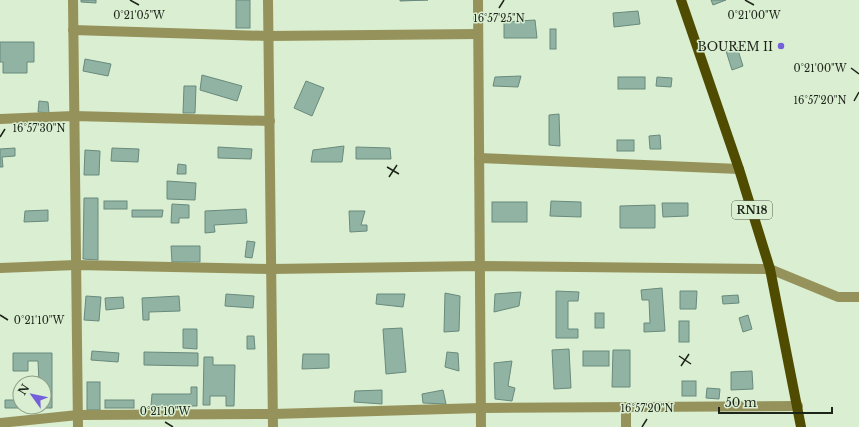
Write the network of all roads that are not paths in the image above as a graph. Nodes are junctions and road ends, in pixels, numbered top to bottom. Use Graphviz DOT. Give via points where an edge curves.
graph roads {
  1 [pos="73,0"];
  2 [pos="268,0"];
  3 [pos="478,0"];
  4 [pos="681,0"];
  5 [pos="73,30"];
  6 [pos="478,34"];
  7 [pos="268,36"];
  8 [pos="74,116"];
  9 [pos="0,119"];
  10 [pos="270,122"];
  11 [pos="479,158"];
  12 [pos="739,169"];
  13 [pos="76,265"];
  14 [pos="480,266"];
  15 [pos="0,268"];
  16 [pos="272,268"];
  17 [pos="770,269"];
  18 [pos="859,297"];
  19 [pos="798,406"];
  20 [pos="626,407"];
  21 [pos="481,408"];
  22 [pos="274,414"];
  23 [pos="78,415"];
  24 [pos="0,423"];
  25 [pos="78,427"];
  26 [pos="273,427"];
  27 [pos="482,427"];
  28 [pos="626,427"];
  29 [pos="801,427"];
  1 -- 5 [label="street"];
  2 -- 7 [label="street"];
  3 -- 6 [label="street"];
  4 -- 12 [label="main road, RN18"];
  5 -- 7 [label="street"];
  5 -- 8 [label="street"];
  6 -- 7 [label="street"];
  6 -- 11 [label="street"];
  7 -- 10 [label="street"];
  8 -- 9 [label="street"];
  8 -- 10 [label="street"];
  8 -- 13 [label="street"];
  10 -- 16 [label="street"];
  11 -- 12 [label="street"];
  11 -- 14 [label="street"];
  12 -- 17 [label="main road, RN18"];
  13 -- 15 [label="street"];
  13 -- 16 [label="street"];
  13 -- 23 [label="street"];
  14 -- 16 [label="street"];
  14 -- 17 [label="street"];
  14 -- 21 [label="street"];
  16 -- 22 [label="street"];
  17 -- 18 [label="street" via="838,297"];
  17 -- 19 [label="main road, RN18"];
  19 -- 20 [label="street"];
  19 -- 29 [label="main road, RN18"];
  20 -- 21 [label="street"];
  20 -- 28 [label="street"];
  21 -- 22 [label="street"];
  21 -- 27 [label="street"];
  22 -- 23 [label="street"];
  22 -- 26 [label="street"];
  23 -- 24 [label="street"];
  23 -- 25 [label="street"];
}
